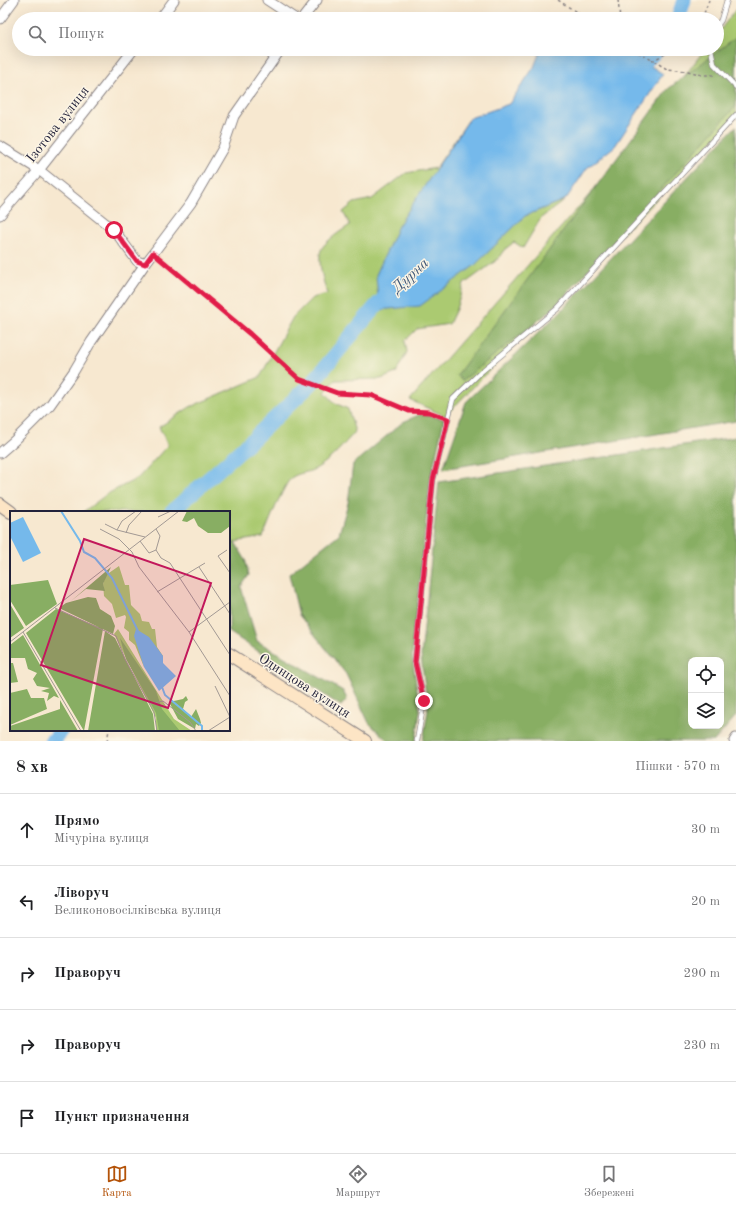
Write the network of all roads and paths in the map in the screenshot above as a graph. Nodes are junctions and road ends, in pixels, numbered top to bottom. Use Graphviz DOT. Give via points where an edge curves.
graph roads {
  1 [pos="14,0"];
  2 [pos="174,0"];
  3 [pos="267,0"];
  4 [pos="318,0"];
  5 [pos="558,0"];
  6 [pos="618,0"];
  7 [pos="709,0"];
  8 [pos="727,0"];
  9 [pos="165,12"];
  10 [pos="285,12"];
  11 [pos="308,12"];
  12 [pos="576,12"];
  13 [pos="619,12"];
  14 [pos="705,12"];
  15 [pos="723,12"];
  16 [pos="0,19"];
  17 [pos="129,56"];
  18 [pos="276,56"];
  19 [pos="644,56"];
  20 [pos="661,56"];
  21 [pos="712,56"];
  22 [pos="652,61"];
  23 [pos="732,83"];
  24 [pos="736,87"];
  25 [pos="736,115"];
  26 [pos="0,146"];
  27 [pos="40,170"];
  28 [pos="0,215"];
  29 [pos="153,253"];
  30 [pos="145,264"];
  31 [pos="448,419"];
  32 [pos="0,453"];
  33 [pos="0,504"];
  34 [pos="10,511"];
  35 [pos="230,655"];
  36 [pos="109,731"];
  37 [pos="736,738"];
  38 [pos="107,741"];
  39 [pos="365,741"];
  40 [pos="417,741"];
  41 [pos="734,741"];
  1 -- 16 [label="street"];
  2 -- 9 [label="street"];
  3 -- 10 [label="street"];
  4 -- 11 [label="street"];
  5 -- 12 [label="path"];
  6 -- 13 [label="path"];
  7 -- 14 [label="path"];
  8 -- 15 [label="lane"];
  17 -- 27 [label="street, Ізотова вулиця"];
  18 -- 29 [label="street" via="234,116 223,148 191,203"];
  19 -- 22 [label="path"];
  20 -- 22 [label="path"];
  21 -- 23 [label="lane" via="714,64"];
  22 -- 23 [label="path" via="667,69 716,75"];
  23 -- 24 [label="lane"];
  25 -- 31 [label="lane" via="557,309 482,371 453,399"];
  26 -- 27 [label="street"];
  27 -- 28 [label="street, Ізотова вулиця"];
  27 -- 30 [label="street" via="114,230 137,261"];
  29 -- 30 [label="street"];
  29 -- 31 [label="path" via="250,334 299,379 337,393 371,395 409,411 429,412"];
  30 -- 32 [label="street" via="50,405"];
  31 -- 40 [label="lane" via="433,480 415,662 424,701"];
  33 -- 34 [label="main road"];
  35 -- 39 [label="main road, Одинцова вулиця"];
  36 -- 38 [label="path"];
  37 -- 41 [label="street"];
}
